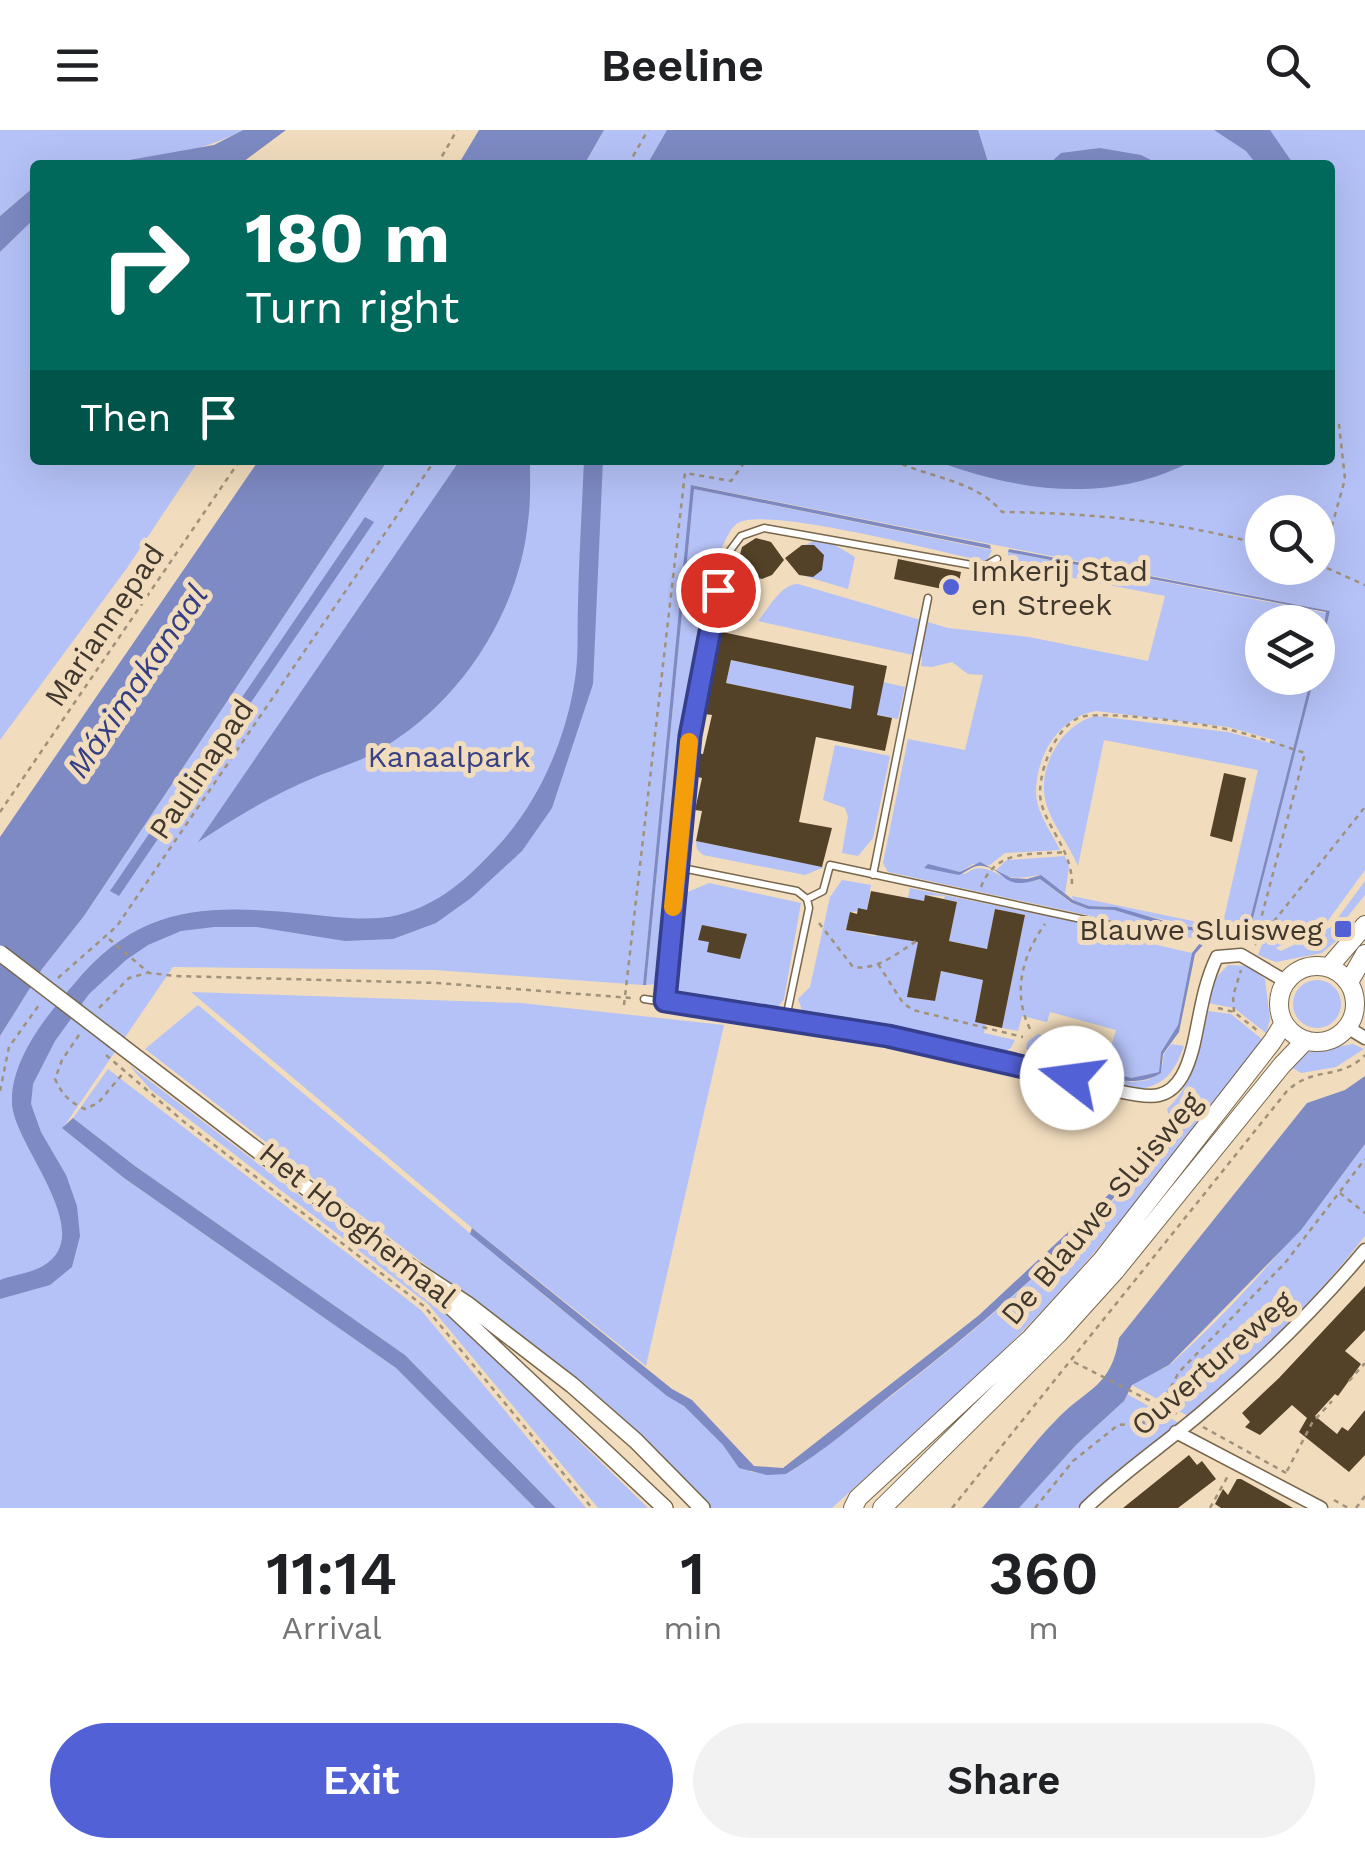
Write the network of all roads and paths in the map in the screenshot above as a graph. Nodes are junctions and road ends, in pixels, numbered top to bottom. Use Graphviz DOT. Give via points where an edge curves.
graph roads {
  1 [pos="457,130"];
  2 [pos="648,130"];
  3 [pos="440,160"];
  4 [pos="631,160"];
  5 [pos="1340,424"];
  6 [pos="237,465"];
  7 [pos="433,465"];
  8 [pos="742,465"];
  9 [pos="907,465"];
  10 [pos="1335,512"];
  11 [pos="1245,542"];
  12 [pos="997,560"];
  13 [pos="1335,572"];
  14 [pos="1365,585"];
  15 [pos="928,598"];
  16 [pos="1365,806"];
  17 [pos="0,812"];
  18 [pos="1067,852"];
  19 [pos="677,867"];
  20 [pos="873,875"];
  21 [pos="1072,884"];
  22 [pos="978,898"];
  23 [pos="808,904"];
  24 [pos="1052,913"];
  25 [pos="1365,924"];
  26 [pos="1151,934"];
  27 [pos="108,938"];
  28 [pos="918,940"];
  29 [pos="0,953"];
  30 [pos="1365,954"];
  31 [pos="1243,956"];
  32 [pos="878,964"];
  33 [pos="1329,967"];
  34 [pos="1286,981"];
  35 [pos="1349,982"];
  36 [pos="51,989"];
  37 [pos="625,997"];
  38 [pos="644,999"];
  39 [pos="665,1001"];
  40 [pos="40,1004"];
  41 [pos="624,1004"];
  42 [pos="1234,1012"];
  43 [pos="786,1018"];
  44 [pos="1284,1022"];
  45 [pos="1348,1027"];
  46 [pos="1030,1029"];
  47 [pos="1022,1037"];
  48 [pos="1365,1038"];
  49 [pos="1306,1040"];
  50 [pos="110,1047"];
  51 [pos="1365,1055"];
  52 [pos="1038,1068"];
  53 [pos="125,1071"];
  54 [pos="0,1091"];
  55 [pos="98,1103"];
  56 [pos="1365,1159"];
  57 [pos="1340,1193"];
  58 [pos="1365,1214"];
  59 [pos="1365,1250"];
  60 [pos="402,1261"];
  61 [pos="1073,1361"];
  62 [pos="1365,1363"];
  63 [pos="1349,1382"];
  64 [pos="1332,1400"];
  65 [pos="1162,1407"];
  66 [pos="1191,1421"];
  67 [pos="1176,1432"];
  68 [pos="1236,1461"];
  69 [pos="1286,1472"];
  70 [pos="1302,1482"];
  71 [pos="1365,1496"];
  72 [pos="1334,1500"];
  73 [pos="856,1503"];
  74 [pos="592,1508"];
  75 [pos="665,1508"];
  76 [pos="702,1508"];
  77 [pos="840,1508"];
  78 [pos="882,1508"];
  79 [pos="952,1508"];
  80 [pos="1035,1508"];
  81 [pos="1086,1508"];
  82 [pos="1210,1508"];
  83 [pos="1321,1508"];
  84 [pos="1348,1508"];
  85 [pos="1356,1508"];
  1 -- 3 [label="path"];
  2 -- 4 [label="path"];
  5 -- 10 [label="path" via="1345,479"];
  6 -- 17 [label="path, Mariannepad"];
  7 -- 27 [label="path, Paulinapad"];
  8 -- 37 [label="path" via="731,481 684,474"];
  9 -- 11 [label="path" via="975,490 1002,512 1138,520"];
  12 -- 19 [label="lane" via="983,567 764,528 741,536 726,556 702,658"];
  13 -- 14 [label="path"];
  15 -- 20 [label="lane"];
  16 -- 31 [label="path"];
  18 -- 21 [label="path"];
  18 -- 22 [label="path" via="1004,857"];
  18 -- 31 [label="path" via="1040,792 1053,745 1082,716 1228,730 1305,753 1258,930"];
  19 -- 23 [label="lane" via="796,892"];
  19 -- 39 [label="lane"];
  20 -- 22 [label="lane"];
  20 -- 23 [label="lane" via="830,865 823,891"];
  22 -- 24 [label="lane"];
  23 -- 32 [label="path" via="854,967"];
  23 -- 43 [label="lane"];
  24 -- 26 [label="lane"];
  24 -- 46 [label="path" via="1028,949 1020,982"];
  25 -- 33 [label="main road"];
  27 -- 36 [label="path, Paulinapad"];
  27 -- 37 [label="path" via="149,973"];
  28 -- 32 [label="path"];
  29 -- 50 [label="street, Het Hooghemaal, bridge"];
  30 -- 35 [label="main road"];
  31 -- 34 [label="street"];
  31 -- 42 [label="path"];
  31 -- 52 [label="street" via="1216,958 1184,1072 1158,1096"];
  32 -- 47 [label="path" via="913,1010"];
  33 -- 34 [label="main road" via="1305,967"];
  33 -- 35 [label="main road"];
  34 -- 44 [label="main road" via="1278,1006"];
  35 -- 45 [label="main road" via="1356,1005"];
  37 -- 38 [label="path"];
  37 -- 41 [label="path"];
  38 -- 39 [label="lane"];
  39 -- 43 [label="lane"];
  40 -- 54 [label="path" via="9,1048"];
  43 -- 52 [label="lane"];
  44 -- 49 [label="main road"];
  44 -- 73 [label="main road, De Blauwe Sluisweg" via="1102,1260 1031,1338"];
  45 -- 48 [label="street"];
  45 -- 49 [label="main road" via="1324,1041"];
  49 -- 78 [label="main road, De Blauwe Sluisweg" via="1059,1333"];
  50 -- 53 [label="path, Het Hooghemaal"];
  50 -- 60 [label="street, Het Hooghemaal"];
  51 -- 61 [label="path" via="1344,1070 1300,1079 1287,1091"];
  53 -- 55 [label="path"];
  53 -- 74 [label="path, Het Hooghemaal" via="425,1307"];
  56 -- 57 [label="path"];
  57 -- 58 [label="path"];
  57 -- 65 [label="path" via="1285,1264 1179,1372"];
  59 -- 66 [label="street, Ouvertureweg" via="1281,1341"];
  60 -- 75 [label="street, Het Hooghemaal"];
  60 -- 76 [label="street, Het Hooghemaal" via="572,1385"];
  61 -- 65 [label="path"];
  61 -- 79 [label="path"];
  62 -- 63 [label="path"];
  64 -- 69 [label="path"];
  65 -- 66 [label="path"];
  65 -- 80 [label="path" via="1143,1424 1118,1425 1074,1461"];
  66 -- 67 [label="street, Ouvertureweg"];
  66 -- 69 [label="path"];
  67 -- 68 [label="street"];
  67 -- 81 [label="street, Ouvertureweg"];
  68 -- 82 [label="path"];
  68 -- 83 [label="street"];
  69 -- 70 [label="path"];
  71 -- 85 [label="path"];
  72 -- 84 [label="path"];
  73 -- 77 [label="main road, De Blauwe Sluisweg"];
}
